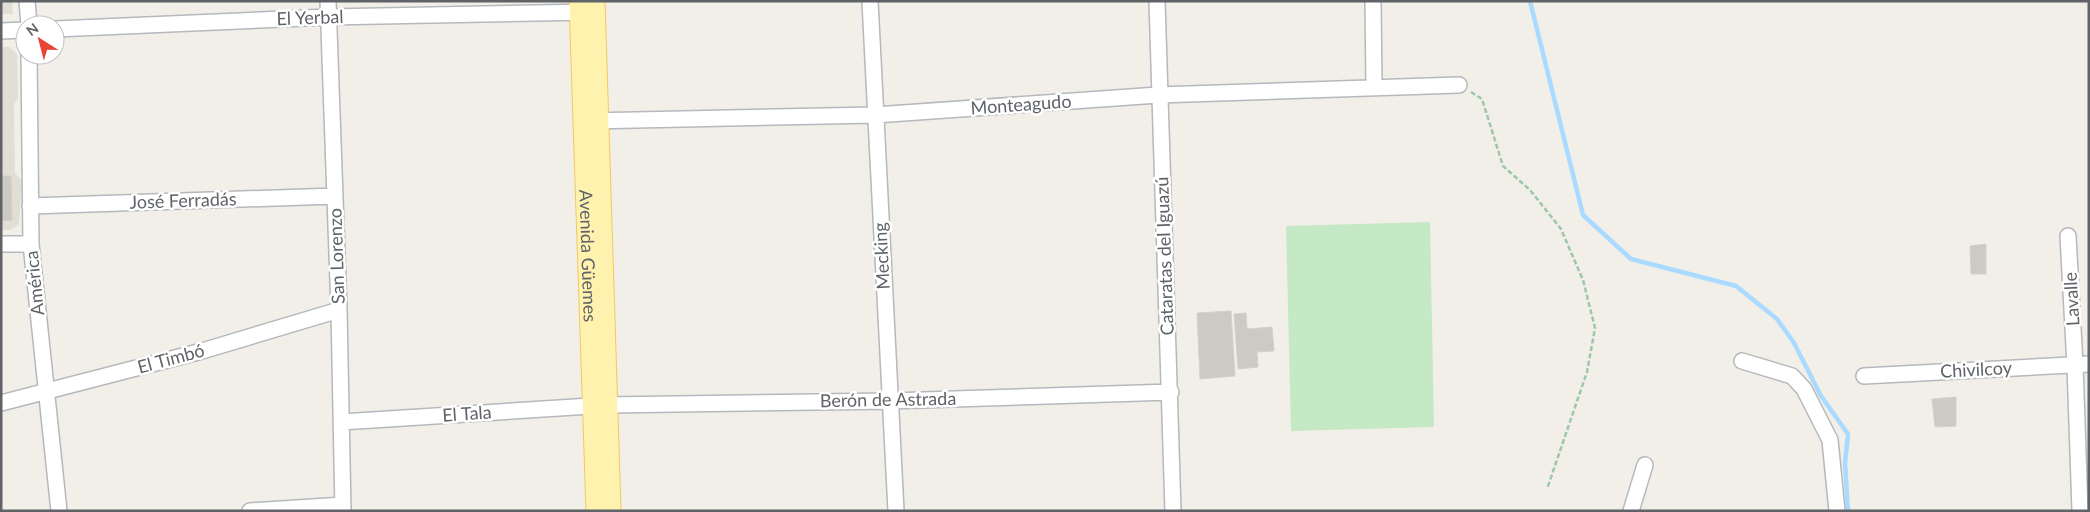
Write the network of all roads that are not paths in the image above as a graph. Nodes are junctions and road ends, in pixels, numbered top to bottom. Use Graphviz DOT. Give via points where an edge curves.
graph roads {
  1 [pos="27,1"];
  2 [pos="328,1"];
  3 [pos="870,1"];
  4 [pos="1157,1"];
  5 [pos="1372,1"];
  6 [pos="587,6"];
  7 [pos="28,15"];
  8 [pos="328,17"];
  9 [pos="65,29"];
  10 [pos="15,30"];
  11 [pos="1,31"];
  12 [pos="29,65"];
  13 [pos="1459,85"];
  14 [pos="1374,87"];
  15 [pos="1158,95"];
  16 [pos="875,115"];
  17 [pos="590,121"];
  18 [pos="335,196"];
  19 [pos="30,206"];
  20 [pos="2068,236"];
  21 [pos="1,244"];
  22 [pos="31,244"];
  23 [pos="339,310"];
  24 [pos="1742,361"];
  25 [pos="2082,364"];
  26 [pos="1864,376"];
  27 [pos="1171,392"];
  28 [pos="46,393"];
  29 [pos="890,401"];
  30 [pos="1,404"];
  31 [pos="599,406"];
  32 [pos="341,422"];
  33 [pos="1645,465"];
  34 [pos="343,508"];
  35 [pos="59,511"];
  36 [pos="250,511"];
  37 [pos="596,511"];
  38 [pos="611,511"];
  39 [pos="896,511"];
  40 [pos="1173,511"];
  41 [pos="1631,511"];
  42 [pos="1837,511"];
  43 [pos="2080,511"];
  1 -- 7 [label="street"];
  2 -- 8 [label="street, San Lorenzo"];
  3 -- 16 [label="street, Mecking"];
  4 -- 15 [label="street, Cataratas del Iguazú"];
  5 -- 14 [label="street"];
  6 -- 8 [label="street, El Yerbal"];
  6 -- 17 [label="main road, Avenida Güemes"];
  8 -- 9 [label="street, El Yerbal"];
  8 -- 18 [label="street, San Lorenzo"];
  10 -- 11 [label="street"];
  12 -- 19 [label="street, América"];
  13 -- 14 [label="street, Monteagudo"];
  14 -- 15 [label="street, Monteagudo"];
  15 -- 16 [label="street, Monteagudo"];
  15 -- 27 [label="street, Cataratas del Iguazú"];
  16 -- 17 [label="street, Monteagudo"];
  16 -- 29 [label="street, Mecking"];
  17 -- 31 [label="main road, Avenida Güemes"];
  18 -- 19 [label="street, José Ferradás"];
  18 -- 23 [label="street, San Lorenzo"];
  19 -- 22 [label="street, América"];
  20 -- 25 [label="street, Lavalle"];
  21 -- 22 [label="street"];
  22 -- 28 [label="street, América"];
  23 -- 28 [label="street, El Timbó"];
  23 -- 32 [label="street, San Lorenzo"];
  24 -- 42 [label="street" via="1792,376 1804,389 1830,440"];
  25 -- 26 [label="street, Chivilcoy"];
  25 -- 43 [label="street, Lavalle"];
  27 -- 29 [label="street, Berón de Astrada"];
  27 -- 40 [label="street, Cataratas del Iguazú"];
  28 -- 30 [label="street, El Timbó"];
  28 -- 35 [label="street, América"];
  29 -- 31 [label="street, Berón de Astrada"];
  29 -- 39 [label="street, Mecking"];
  31 -- 32 [label="street, El Tala"];
  31 -- 37 [label="main road, Avenida Güemes"];
  31 -- 38 [label="main road, Avenida Güemes"];
  32 -- 34 [label="street, San Lorenzo"];
  33 -- 41 [label="street"];
  34 -- 36 [label="street"];
}
